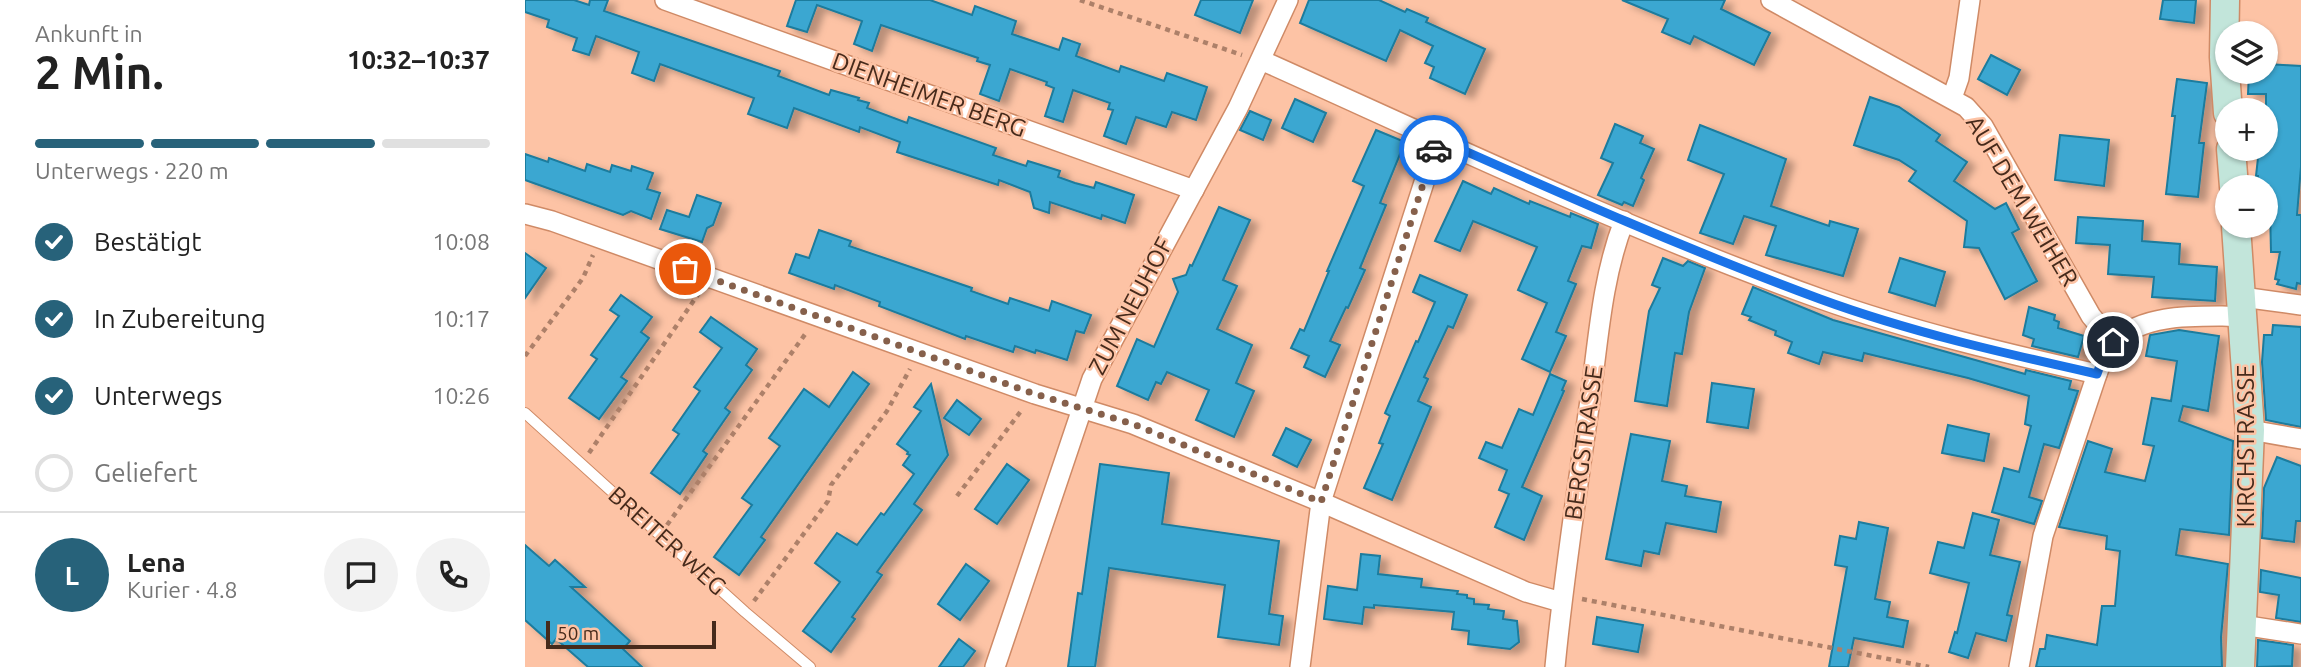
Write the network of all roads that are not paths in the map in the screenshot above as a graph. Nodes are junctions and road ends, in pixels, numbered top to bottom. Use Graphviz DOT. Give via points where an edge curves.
graph roads {
  1 [pos="665,0"];
  2 [pos="1288,0"];
  3 [pos="1771,0"];
  4 [pos="1970,0"];
  5 [pos="2225,0"];
  6 [pos="1261,61"];
  7 [pos="1952,98"];
  8 [pos="2227,98"];
  9 [pos="1438,139"];
  10 [pos="1193,190"];
  11 [pos="525,214"];
  12 [pos="1624,221"];
  13 [pos="2237,238"];
  14 [pos="2301,305"];
  15 [pos="2242,306"];
  16 [pos="2113,342"];
  17 [pos="2097,374"];
  18 [pos="1081,408"];
  19 [pos="525,413"];
  20 [pos="2250,430"];
  21 [pos="2301,439"];
  22 [pos="1321,502"];
  23 [pos="1561,598"];
  24 [pos="2242,625"];
  25 [pos="2301,634"];
  26 [pos="810,667"];
  27 [pos="995,667"];
  28 [pos="1300,667"];
  29 [pos="1555,667"];
  30 [pos="2019,667"];
  31 [pos="2240,667"];
  1 -- 10 [label="street, DIENHEIMER BERG"];
  2 -- 6 [label="street, ZUM NEUHOF"];
  3 -- 7 [label="street, AUF DEM WEIHER"];
  4 -- 7 [label="street, AUF DEM WEIHER"];
  5 -- 8 [label="street"];
  6 -- 9 [label="street"];
  6 -- 10 [label="street, ZUM NEUHOF"];
  7 -- 16 [label="street, AUF DEM WEIHER" via="1983,126 2075,290"];
  9 -- 12 [label="street"];
  9 -- 22 [label="street"];
  10 -- 18 [label="street, ZUM NEUHOF" via="1102,358"];
  11 -- 18 [label="street"];
  12 -- 17 [label="street" via="1878,318"];
  12 -- 23 [label="street, BERGSTRASSE" via="1612,251 1601,312"];
  13 -- 15 [label="street, KIRCHSTRASSE"];
  14 -- 15 [label="street"];
  15 -- 16 [label="street" via="2132,328"];
  15 -- 20 [label="street, KIRCHSTRASSE"];
  16 -- 17 [label="street"];
  17 -- 30 [label="street" via="2043,536"];
  18 -- 22 [label="street" via="1133,424"];
  18 -- 27 [label="street, ZUM NEUHOF"];
  19 -- 26 [label="lane, BREITER WEG"];
  20 -- 21 [label="street"];
  20 -- 24 [label="street, KIRCHSTRASSE"];
  22 -- 23 [label="street" via="1526,592"];
  22 -- 28 [label="street"];
  23 -- 29 [label="street, BERGSTRASSE"];
  24 -- 25 [label="street"];
  24 -- 31 [label="street, KIRCHSTRASSE"];
}
